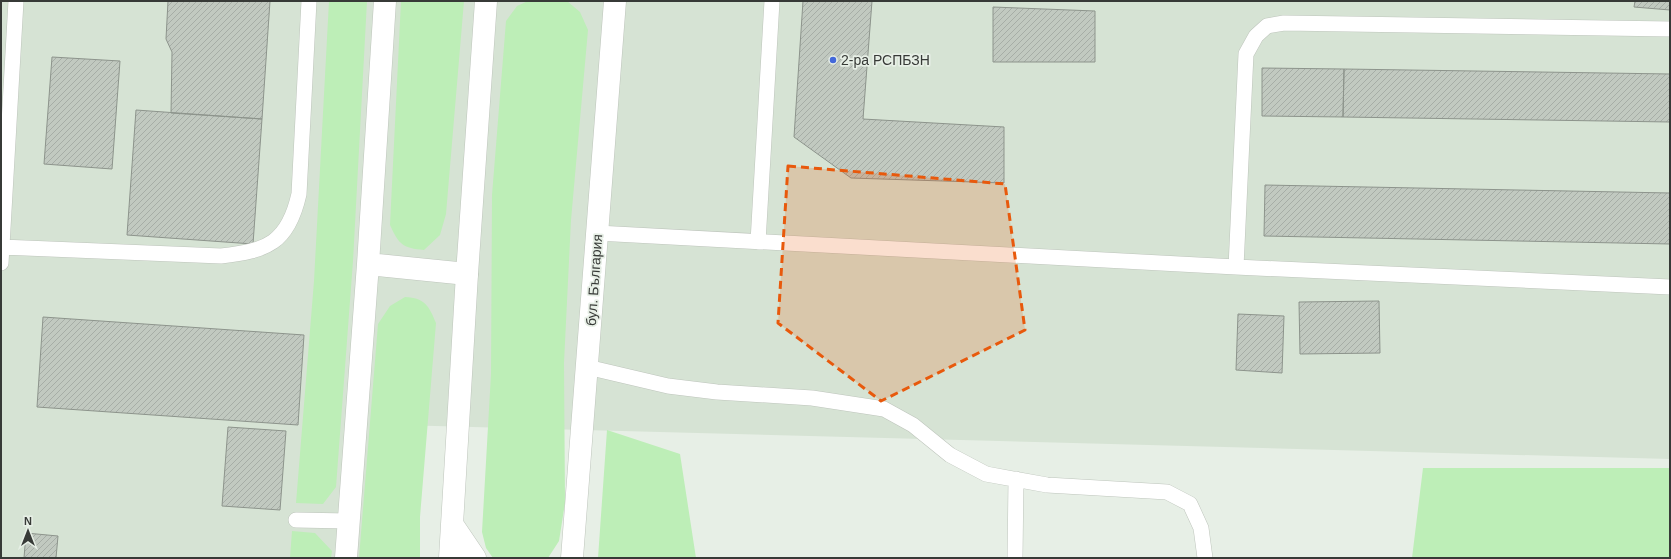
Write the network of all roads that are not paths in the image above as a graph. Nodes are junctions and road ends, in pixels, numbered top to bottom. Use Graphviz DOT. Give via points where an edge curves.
graph roads {
  1 [pos="16,1"];
  2 [pos="309,1"];
  3 [pos="385,1"];
  4 [pos="599,1"];
  5 [pos="615,1"];
  6 [pos="772,1"];
  7 [pos="490,5"];
  8 [pos="614,24"];
  9 [pos="1670,30"];
  10 [pos="598,233"];
  11 [pos="758,242"];
  12 [pos="2,247"];
  13 [pos="1,263"];
  14 [pos="368,264"];
  15 [pos="1236,267"];
  16 [pos="467,274"];
  17 [pos="1670,287"];
  18 [pos="587,367"];
  19 [pos="1016,479"];
  20 [pos="296,520"];
  21 [pos="348,521"];
  22 [pos="452,524"];
  23 [pos="346,558"];
  24 [pos="450,558"];
  25 [pos="475,558"];
  26 [pos="572,558"];
  27 [pos="1015,558"];
  28 [pos="1204,558"];
  1 -- 12 [label="lane"];
  2 -- 12 [label="lane" via="299,194 295,213 285,230 275,240 259,250 221,256"];
  3 -- 14 [label="main road"];
  4 -- 8 [label="main road"];
  5 -- 8 [label="main road, бул. България"];
  6 -- 11 [label="lane"];
  7 -- 16 [label="main road"];
  8 -- 10 [label="main road, бул. България"];
  9 -- 15 [label="lane" via="1284,23 1267,26 1256,36 1246,54"];
  10 -- 11 [label="lane"];
  10 -- 18 [label="main road, бул. България"];
  11 -- 15 [label="lane"];
  12 -- 13 [label="lane"];
  14 -- 16 [label="main road"];
  14 -- 21 [label="main road"];
  15 -- 17 [label="lane"];
  16 -- 22 [label="main road"];
  18 -- 19 [label="lane" via="668,386 812,398 884,409 913,425 950,455 986,474"];
  18 -- 26 [label="main road, бул. България"];
  19 -- 27 [label="lane"];
  19 -- 28 [label="lane" via="1047,485 1167,492 1190,504 1201,528"];
  20 -- 21 [label="lane"];
  21 -- 23 [label="main road"];
  22 -- 24 [label="main road"];
  22 -- 25 [label="main road"];
}
